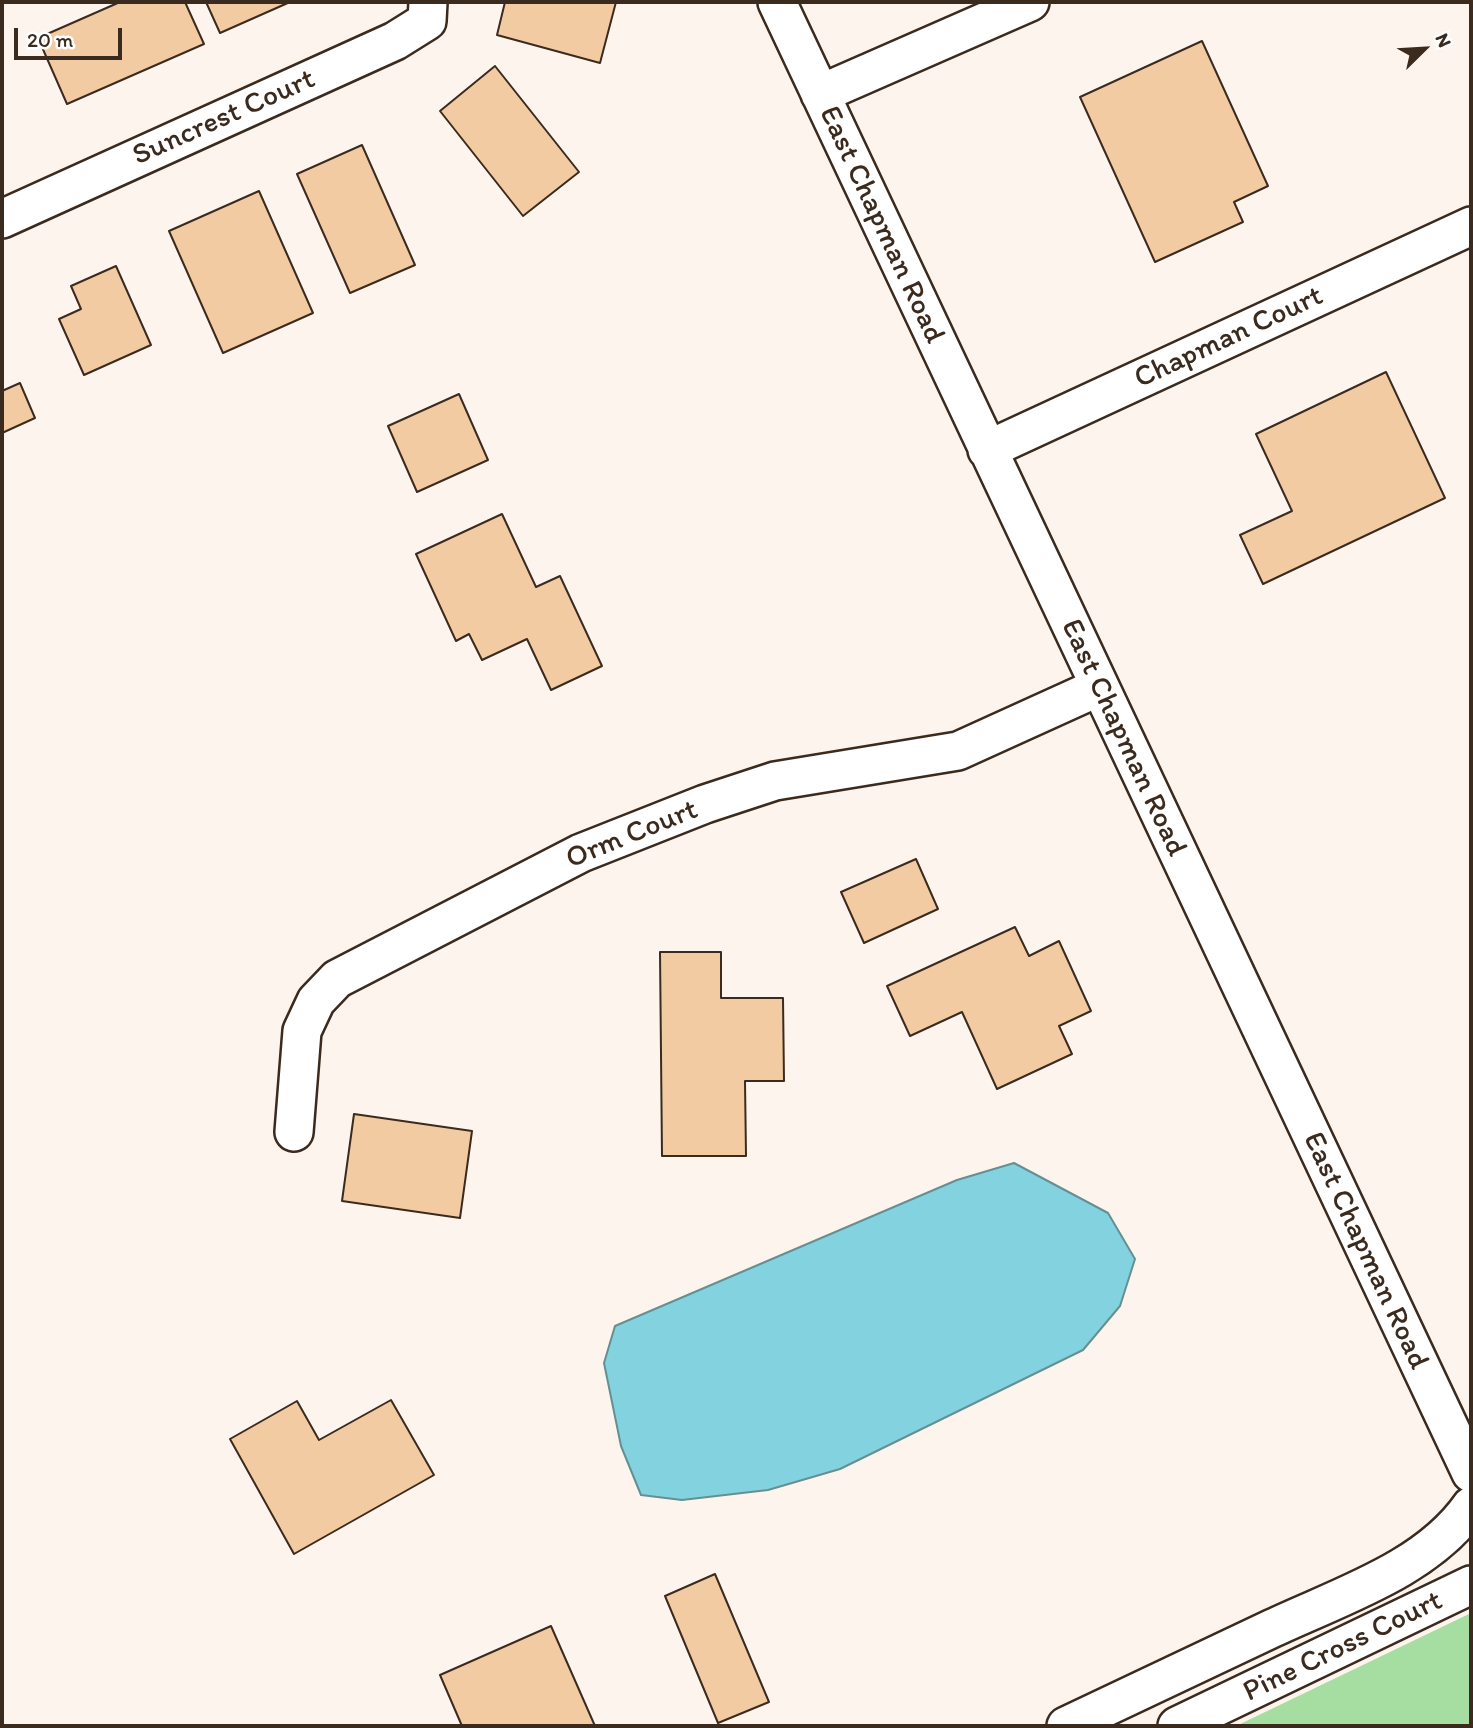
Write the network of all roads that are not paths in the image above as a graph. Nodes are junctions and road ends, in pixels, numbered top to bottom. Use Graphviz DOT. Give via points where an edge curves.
graph roads {
  1 [pos="428,2"];
  2 [pos="777,2"];
  3 [pos="1030,2"];
  4 [pos="820,94"];
  5 [pos="2,219"];
  6 [pos="1471,226"];
  7 [pos="987,450"];
  8 [pos="1099,687"];
  9 [pos="294,1132"];
  10 [pos="1471,1474"];
  11 [pos="1471,1506"];
  12 [pos="1471,1585"];
  13 [pos="1066,1726"];
  14 [pos="1177,1726"];
  1 -- 5 [label="street, Suncrest Court" via="427,21 396,41"];
  2 -- 4 [label="street, East Chapman Road"];
  3 -- 4 [label="street"];
  4 -- 7 [label="street, East Chapman Road"];
  6 -- 7 [label="street, Chapman Court"];
  7 -- 8 [label="street, East Chapman Road"];
  8 -- 9 [label="street, Orm Court" via="958,751 775,780 693,809 580,853 337,979 316,1001 302,1031"];
  8 -- 10 [label="street, East Chapman Road"];
  11 -- 13 [label="street" via="1461,1521 1425,1552 1385,1574"];
  12 -- 14 [label="street, Pine Cross Court"];
}
